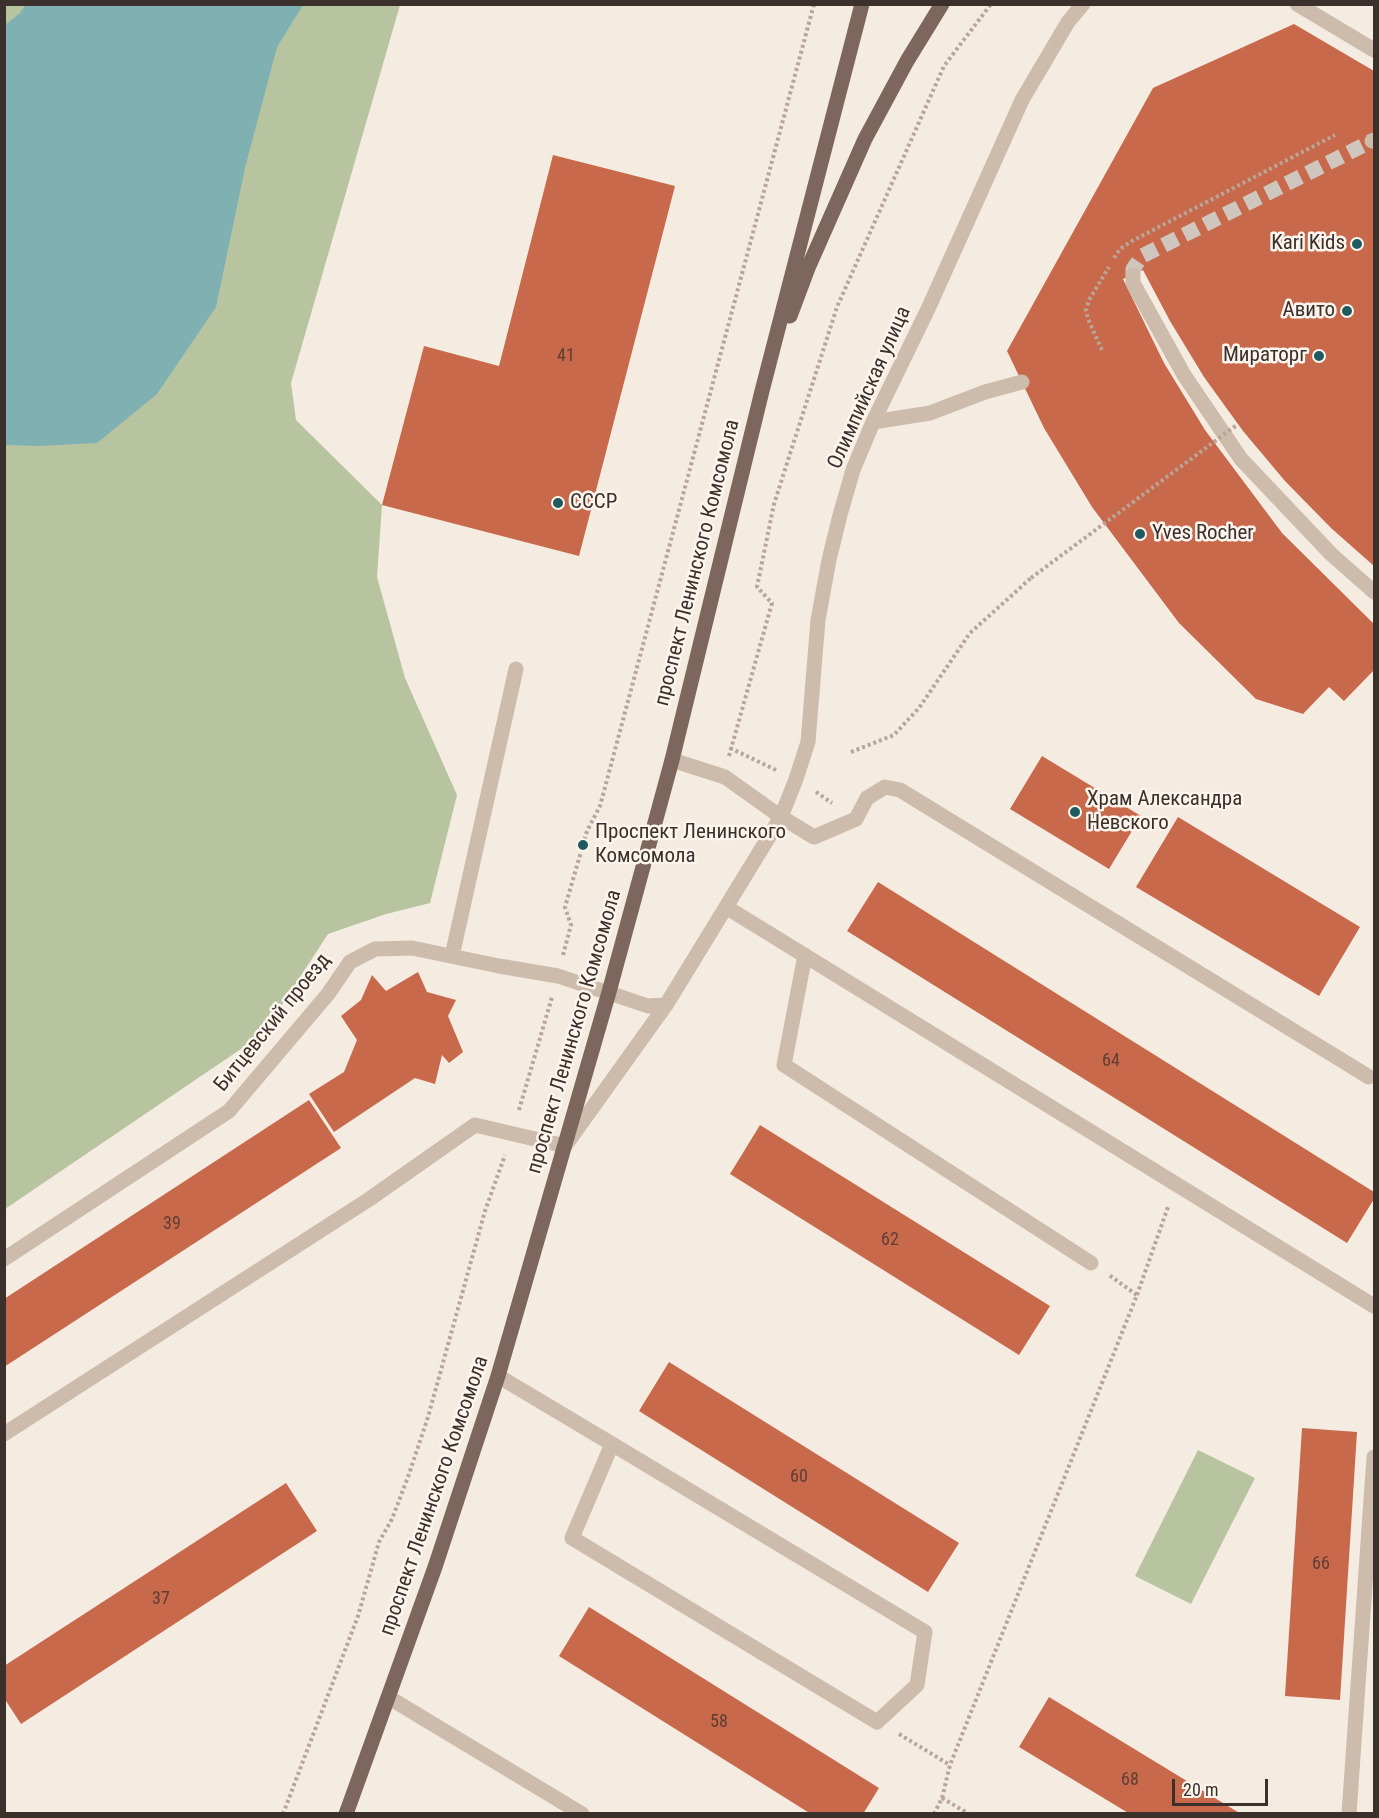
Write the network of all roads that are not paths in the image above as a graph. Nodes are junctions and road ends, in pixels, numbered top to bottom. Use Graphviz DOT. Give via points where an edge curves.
graph roads {
  1 [pos="862,4"];
  2 [pos="942,4"];
  3 [pos="1083,4"];
  4 [pos="1297,4"];
  5 [pos="1374,50"];
  6 [pos="1133,274"];
  7 [pos="1022,382"];
  8 [pos="762,391"];
  9 [pos="873,422"];
  10 [pos="1374,592"];
  11 [pos="516,669"];
  12 [pos="672,760"];
  13 [pos="781,817"];
  14 [pos="726,907"];
  15 [pos="805,955"];
  16 [pos="453,956"];
  17 [pos="609,992"];
  18 [pos="666,1005"];
  19 [pos="1369,1077"];
  20 [pos="565,1146"];
  21 [pos="4,1258"];
  22 [pos="1091,1263"];
  23 [pos="1374,1306"];
  24 [pos="498,1376"];
  25 [pos="4,1434"];
  26 [pos="612,1444"];
  27 [pos="1374,1457"];
  28 [pos="388,1696"];
  29 [pos="346,1814"];
  30 [pos="582,1814"];
  31 [pos="1349,1814"];
  1 -- 8 [label="main road, проспект Ленинского Комсомола"];
  2 -- 8 [label="main road" via="866,139 808,268"];
  3 -- 9 [label="street, Олимпийская улица" via="1068,22 1022,100"];
  4 -- 5 [label="street"];
  6 -- 10 [label="street" via="1133,283 1184,375 1241,459 1331,554"];
  7 -- 9 [label="street" via="930,413"];
  8 -- 12 [label="main road, проспект Ленинского Комсомола"];
  9 -- 13 [label="street, Олимпийская улица" via="853,470 829,560 818,620 808,742"];
  11 -- 16 [label="street"];
  12 -- 13 [label="street" via="725,777"];
  12 -- 17 [label="main road, проспект Ленинского Комсомола"];
  13 -- 14 [label="street, Олимпийская улица"];
  13 -- 19 [label="street" via="814,837 856,819 867,798 885,786 900,790"];
  14 -- 15 [label="street"];
  14 -- 18 [label="street, Олимпийская улица"];
  15 -- 22 [label="street" via="784,1065"];
  15 -- 23 [label="street"];
  16 -- 17 [label="street, Битцевский проезд" via="558,976"];
  16 -- 21 [label="street, Битцевский проезд" via="412,948 375,949 350,962 328,994 229,1111"];
  17 -- 18 [label="street, Битцевский проезд" via="648,1006"];
  17 -- 20 [label="main road, проспект Ленинского Комсомола"];
  18 -- 20 [label="street, Олимпийская улица"];
  20 -- 24 [label="main road, проспект Ленинского Комсомола"];
  20 -- 25 [label="street" via="475,1125 368,1200"];
  24 -- 26 [label="street"];
  24 -- 28 [label="main road, проспект Ленинского Комсомола"];
  26 -- 26 [label="street" via="572,1538 877,1722 917,1685 925,1632"];
  27 -- 31 [label="street"];
  28 -- 29 [label="main road, проспект Ленинского Комсомола"];
  28 -- 30 [label="street"];
}
